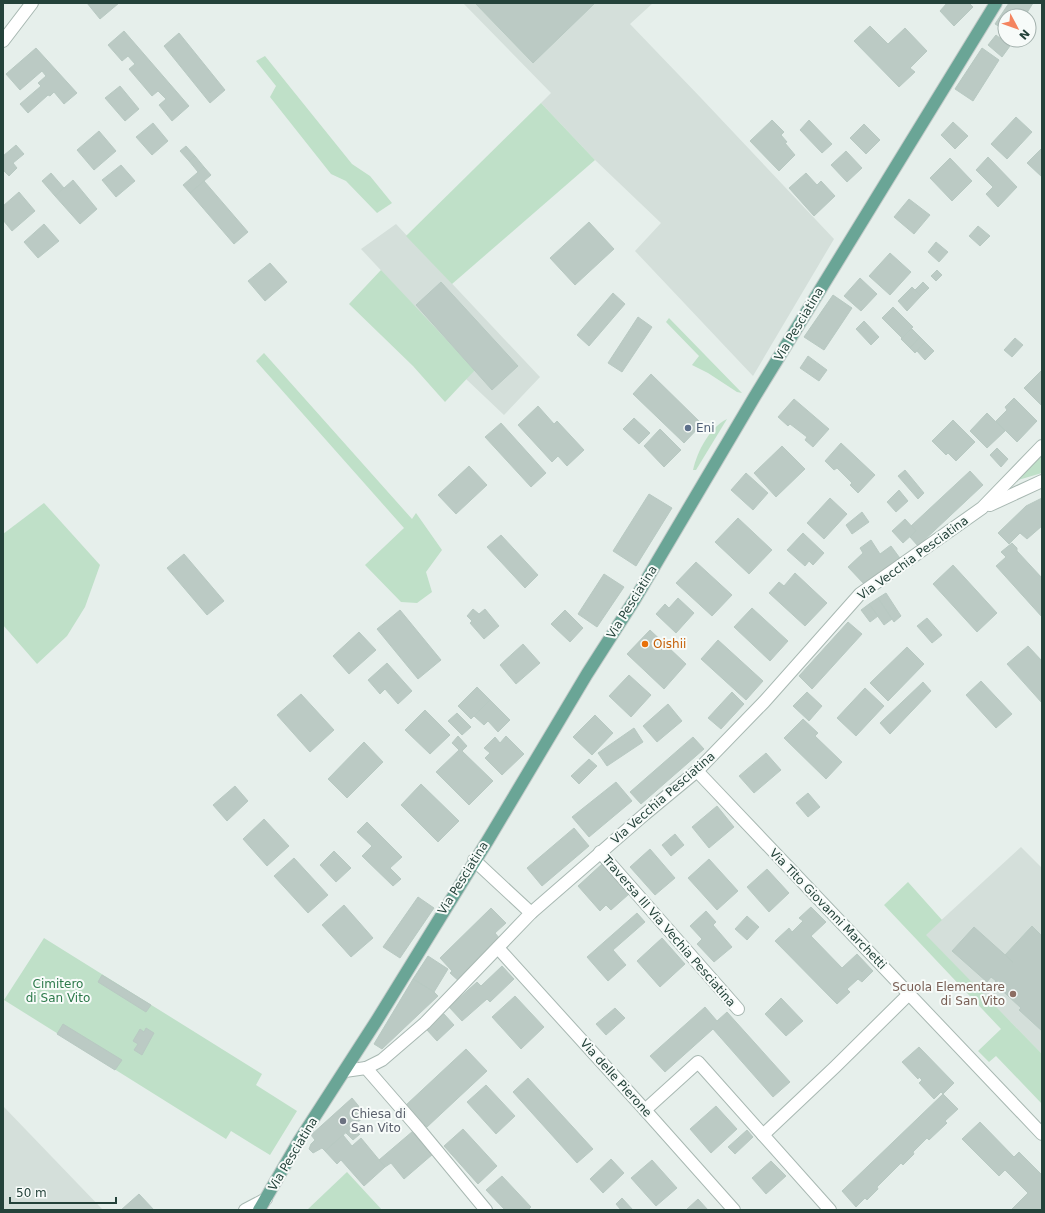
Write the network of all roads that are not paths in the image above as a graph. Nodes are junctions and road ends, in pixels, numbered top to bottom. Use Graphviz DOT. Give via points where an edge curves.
graph roads {
  1 [pos="32,3"];
  2 [pos="996,3"];
  3 [pos="3,41"];
  4 [pos="1042,446"];
  5 [pos="1042,481"];
  6 [pos="982,508"];
  7 [pos="697,771"];
  8 [pos="600,852"];
  9 [pos="474,860"];
  10 [pos="531,913"];
  11 [pos="498,948"];
  12 [pos="909,994"];
  13 [pos="738,1009"];
  14 [pos="366,1068"];
  15 [pos="345,1071"];
  16 [pos="645,1110"];
  17 [pos="1042,1134"];
  18 [pos="763,1135"];
  19 [pos="266,1199"];
  20 [pos="245,1210"];
  21 [pos="259,1210"];
  22 [pos="486,1210"];
  23 [pos="734,1210"];
  24 [pos="830,1210"];
  1 -- 3 [label="street"];
  2 -- 9 [label="main road, Via Pesciatina"];
  4 -- 6 [label="street, Via Vecchia Pesciatina"];
  5 -- 6 [label="street"];
  6 -- 7 [label="street, Via Vecchia Pesciatina" via="860,594 764,702"];
  7 -- 8 [label="street, Via Vecchia Pesciatina"];
  7 -- 12 [label="street, Via Tito Giovanni Marchetti"];
  8 -- 10 [label="street, Via Vecchia Pesciatina"];
  8 -- 13 [label="street, Traversa III Via Vechia Pesciatina"];
  9 -- 10 [label="street"];
  9 -- 15 [label="main road, Via Pesciatina"];
  10 -- 11 [label="street, Via Vecchia Pesciatina"];
  11 -- 14 [label="street, Via Vecchia Pesciatina" via="425,1023 382,1060"];
  11 -- 16 [label="street, Via delle Pierone"];
  12 -- 17 [label="street, Via Tito Giovanni Marchetti"];
  12 -- 18 [label="street"];
  14 -- 15 [label="street, Via Vecchia Pesciatina"];
  14 -- 22 [label="street"];
  15 -- 19 [label="main road, Via Pesciatina" via="299,1141"];
  16 -- 18 [label="street" via="698,1062"];
  16 -- 23 [label="street, Via delle Pierone"];
  18 -- 24 [label="street"];
  19 -- 20 [label="street, Via Pesciatina"];
  19 -- 21 [label="main road, Via Pesciatina"];
}
